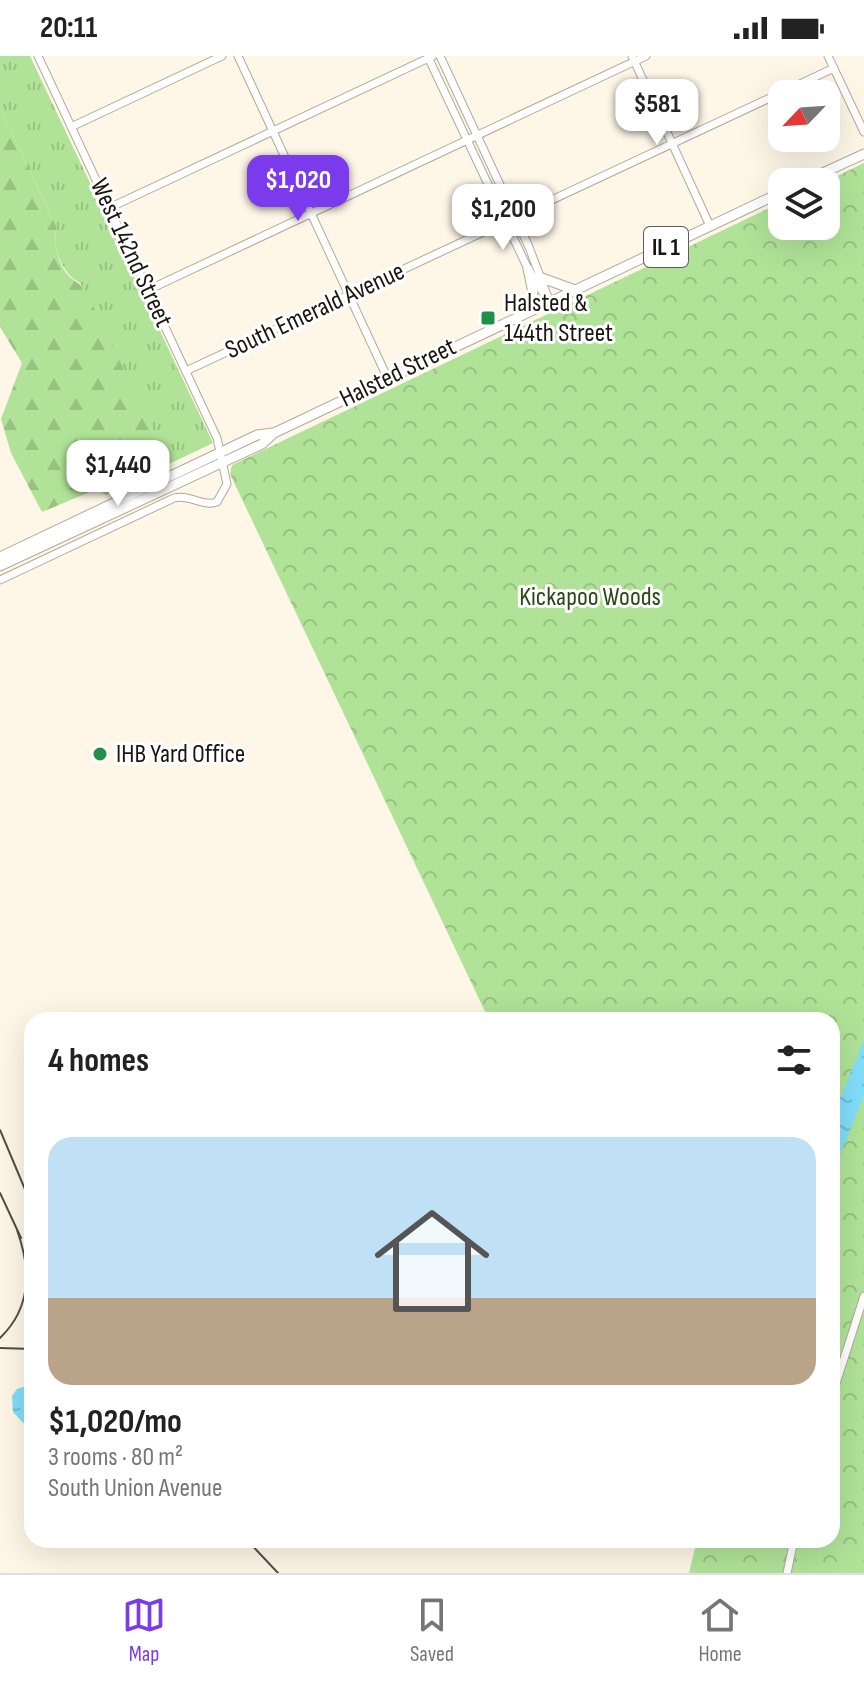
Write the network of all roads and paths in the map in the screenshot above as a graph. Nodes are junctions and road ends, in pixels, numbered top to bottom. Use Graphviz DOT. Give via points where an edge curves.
graph roads {
  1 [pos="38,56"];
  2 [pos="222,56"];
  3 [pos="238,56"];
  4 [pos="440,56"];
  5 [pos="646,56"];
  6 [pos="828,56"];
  7 [pos="430,57"];
  8 [pos="633,59"];
  9 [pos="834,68"];
  10 [pos="71,127"];
  11 [pos="273,131"];
  12 [pos="864,132"];
  13 [pos="477,135"];
  14 [pos="467,140"];
  15 [pos="673,143"];
  16 [pos="864,154"];
  17 [pos="834,168"];
  18 [pos="768,199"];
  19 [pos="109,208"];
  20 [pos="311,214"];
  21 [pos="515,217"];
  22 [pos="505,222"];
  23 [pos="710,226"];
  24 [pos="528,269"];
  25 [pos="542,278"];
  26 [pos="148,290"];
  27 [pos="575,290"];
  28 [pos="349,295"];
  29 [pos="549,302"];
  30 [pos="528,312"];
  31 [pos="186,371"];
  32 [pos="387,377"];
  33 [pos="222,457"];
  34 [pos="76,526"];
  35 [pos="0,557"];
  36 [pos="0,566"];
  37 [pos="0,580"];
  38 [pos="864,1296"];
  39 [pos="840,1371"];
  40 [pos="792,1548"];
  41 [pos="787,1573"];
  1 -- 10 [label="street, West 142nd Street"];
  2 -- 10 [label="street"];
  3 -- 11 [label="street"];
  4 -- 13 [label="street"];
  5 -- 8 [label="street"];
  6 -- 9 [label="street"];
  7 -- 11 [label="street"];
  7 -- 14 [label="street"];
  8 -- 13 [label="street"];
  8 -- 15 [label="street"];
  9 -- 12 [label="street"];
  9 -- 15 [label="street, South Emerald Avenue"];
  10 -- 19 [label="street, West 142nd Street"];
  11 -- 19 [label="street"];
  11 -- 20 [label="street"];
  13 -- 14 [label="street"];
  13 -- 21 [label="street"];
  14 -- 20 [label="street"];
  14 -- 22 [label="street"];
  15 -- 21 [label="street, South Emerald Avenue"];
  15 -- 23 [label="street"];
  16 -- 17 [label="main road"];
  18 -- 23 [label="main road, Halsted Street / IL 1"];
  19 -- 26 [label="street, West 142nd Street"];
  20 -- 26 [label="street"];
  20 -- 28 [label="street"];
  21 -- 22 [label="street, South Emerald Avenue"];
  21 -- 25 [label="street"];
  22 -- 24 [label="street"];
  22 -- 28 [label="street, South Emerald Avenue"];
  23 -- 27 [label="main road, Halsted Street / IL 1"];
  24 -- 29 [label="street"];
  24 -- 30 [label="main road" via="533,292"];
  25 -- 27 [label="main road"];
  25 -- 29 [label="street"];
  26 -- 31 [label="street, West 142nd Street"];
  27 -- 29 [label="main road, Halsted Street / IL 1"];
  28 -- 31 [label="street, South Emerald Avenue"];
  28 -- 32 [label="street"];
  29 -- 30 [label="main road, Halsted Street / IL 1"];
  30 -- 32 [label="main road, Halsted Street / IL 1"];
  31 -- 33 [label="street, West 142nd Street"];
  32 -- 33 [label="main road, Halsted Street / IL 1" via="274,433 257,435"];
  33 -- 34 [label="main road, Halsted Street / IL 1"];
  33 -- 37 [label="street" via="227,484 217,502 174,498"];
  34 -- 35 [label="main road, Halsted Street / IL 1"];
  34 -- 36 [label="main road, Halsted Street / IL 1"];
  38 -- 39 [label="street"];
  40 -- 41 [label="street"];
}
